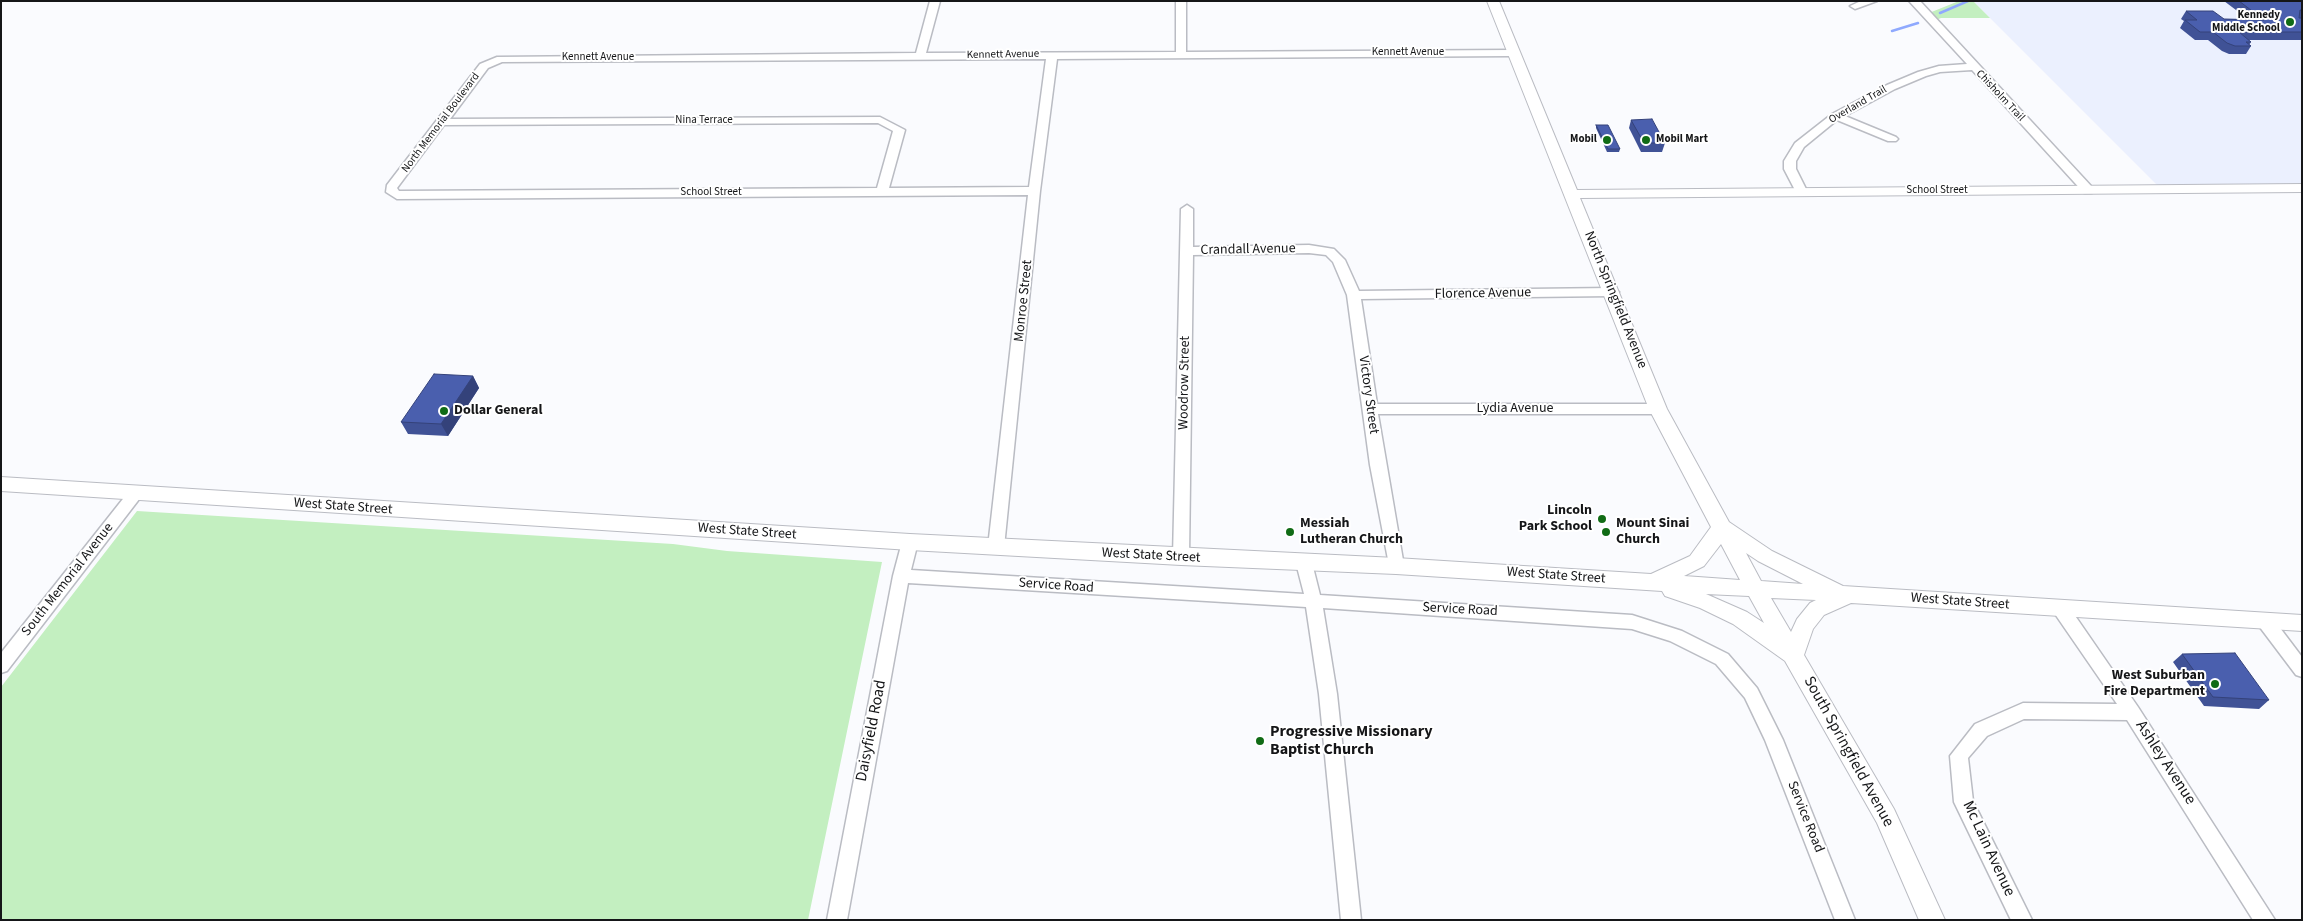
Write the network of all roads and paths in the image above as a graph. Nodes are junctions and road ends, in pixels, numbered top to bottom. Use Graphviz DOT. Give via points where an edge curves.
graph roads {
  1 [pos="935,1"];
  2 [pos="1181,1"];
  3 [pos="1493,1"];
  4 [pos="1872,1"];
  5 [pos="1914,1"];
  6 [pos="1855,6"];
  7 [pos="1512,52"];
  8 [pos="1180,54"];
  9 [pos="1052,55"];
  10 [pos="920,56"];
  11 [pos="493,61"];
  12 [pos="1973,67"];
  13 [pos="1836,116"];
  14 [pos="442,122"];
  15 [pos="1892,139"];
  16 [pos="392,188"];
  17 [pos="2302,188"];
  18 [pos="2088,190"];
  19 [pos="1034,191"];
  20 [pos="1801,191"];
  21 [pos="882,192"];
  22 [pos="1573,194"];
  23 [pos="1187,209"];
  24 [pos="1309,249"];
  25 [pos="1188,251"];
  26 [pos="1612,292"];
  27 [pos="1354,295"];
  28 [pos="1371,409"];
  29 [pos="1658,409"];
  30 [pos="1,484"];
  31 [pos="135,494"];
  32 [pos="1722,527"];
  33 [pos="910,542"];
  34 [pos="996,547"];
  35 [pos="1182,558"];
  36 [pos="1304,563"];
  37 [pos="1396,566"];
  38 [pos="901,576"];
  39 [pos="1652,583"];
  40 [pos="1755,589"];
  41 [pos="1848,595"];
  42 [pos="1314,602"];
  43 [pos="2061,609"];
  44 [pos="2265,621"];
  45 [pos="2302,623"];
  46 [pos="1793,655"];
  47 [pos="1,666"];
  48 [pos="2302,670"];
  49 [pos="2132,712"];
  50 [pos="837,920"];
  51 [pos="1351,920"];
  52 [pos="1845,920"];
  53 [pos="1932,920"];
  54 [pos="2022,920"];
  55 [pos="2265,920"];
  1 -- 10 [label="street"];
  2 -- 8 [label="street"];
  3 -- 7 [label="main road, North Springfield Avenue"];
  4 -- 6 [label="street"];
  5 -- 12 [label="street, Chisholm Trail"];
  7 -- 8 [label="street, Kennett Avenue"];
  7 -- 22 [label="main road, North Springfield Avenue"];
  8 -- 9 [label="street, Kennett Avenue"];
  9 -- 10 [label="street, Kennett Avenue"];
  9 -- 19 [label="street, Monroe Street"];
  10 -- 11 [label="street, Kennett Avenue"];
  11 -- 14 [label="street, North Memorial Boulevard" via="484,66"];
  12 -- 13 [label="street, Overland Trail" via="1939,69 1922,74"];
  12 -- 18 [label="street, Chisholm Trail"];
  13 -- 15 [label="street"];
  13 -- 20 [label="street, Overland Trail" via="1799,145 1790,161 1790,169"];
  14 -- 16 [label="street, North Memorial Boulevard"];
  14 -- 21 [label="street, Nina Terrace" via="880,120 899,130"];
  16 -- 21 [label="street, School Street" via="397,195"];
  17 -- 18 [label="main road, School Street"];
  18 -- 20 [label="main road, School Street"];
  19 -- 21 [label="street, School Street"];
  19 -- 34 [label="street, Monroe Street"];
  20 -- 22 [label="main road, School Street"];
  22 -- 26 [label="main road, North Springfield Avenue"];
  23 -- 25 [label="street, Woodrow Street"];
  24 -- 25 [label="street, Crandall Avenue"];
  24 -- 27 [label="street, Victory Street" via="1330,252 1339,260"];
  25 -- 35 [label="street, Woodrow Street"];
  26 -- 27 [label="street, Florence Avenue"];
  26 -- 29 [label="main road, North Springfield Avenue"];
  27 -- 28 [label="street, Victory Street"];
  28 -- 29 [label="street, Lydia Avenue"];
  28 -- 37 [label="street, Victory Street"];
  29 -- 32 [label="main road, North Springfield Avenue"];
  30 -- 31 [label="main road, West State Street"];
  31 -- 33 [label="main road, West State Street"];
  31 -- 47 [label="street, South Memorial Avenue"];
  32 -- 39 [label="main road" via="1697,561"];
  32 -- 40 [label="main road, North Springfield Avenue"];
  32 -- 41 [label="main road" via="1765,556"];
  33 -- 34 [label="main road, West State Street"];
  33 -- 38 [label="street, Daisyfield Road"];
  34 -- 35 [label="main road, West State Street"];
  35 -- 36 [label="main road, West State Street"];
  36 -- 37 [label="main road, West State Street"];
  36 -- 42 [label="street"];
  37 -- 39 [label="main road, West State Street"];
  38 -- 42 [label="street, Service Road"];
  38 -- 50 [label="street, Daisyfield Road"];
  39 -- 40 [label="main road, West State Street"];
  39 -- 46 [label="main road" via="1707,602 1740,618"];
  40 -- 41 [label="main road, West State Street"];
  40 -- 46 [label="main road, South Springfield Avenue"];
  41 -- 43 [label="main road, West State Street"];
  41 -- 46 [label="main road" via="1817,609 1804,625"];
  42 -- 51 [label="street" via="1328,694"];
  42 -- 52 [label="street, Service Road" via="1632,622 1676,636 1722,658 1751,693 1774,740"];
  43 -- 44 [label="main road, West State Street"];
  43 -- 49 [label="street, Ashley Avenue"];
  44 -- 45 [label="main road, West State Street"];
  44 -- 48 [label="street"];
  46 -- 53 [label="main road, South Springfield Avenue" via="1886,817"];
  49 -- 54 [label="street, Mc Lain Avenue" via="2023,712 1981,730 1959,756 1964,802"];
  49 -- 55 [label="street, Ashley Avenue"];
}
